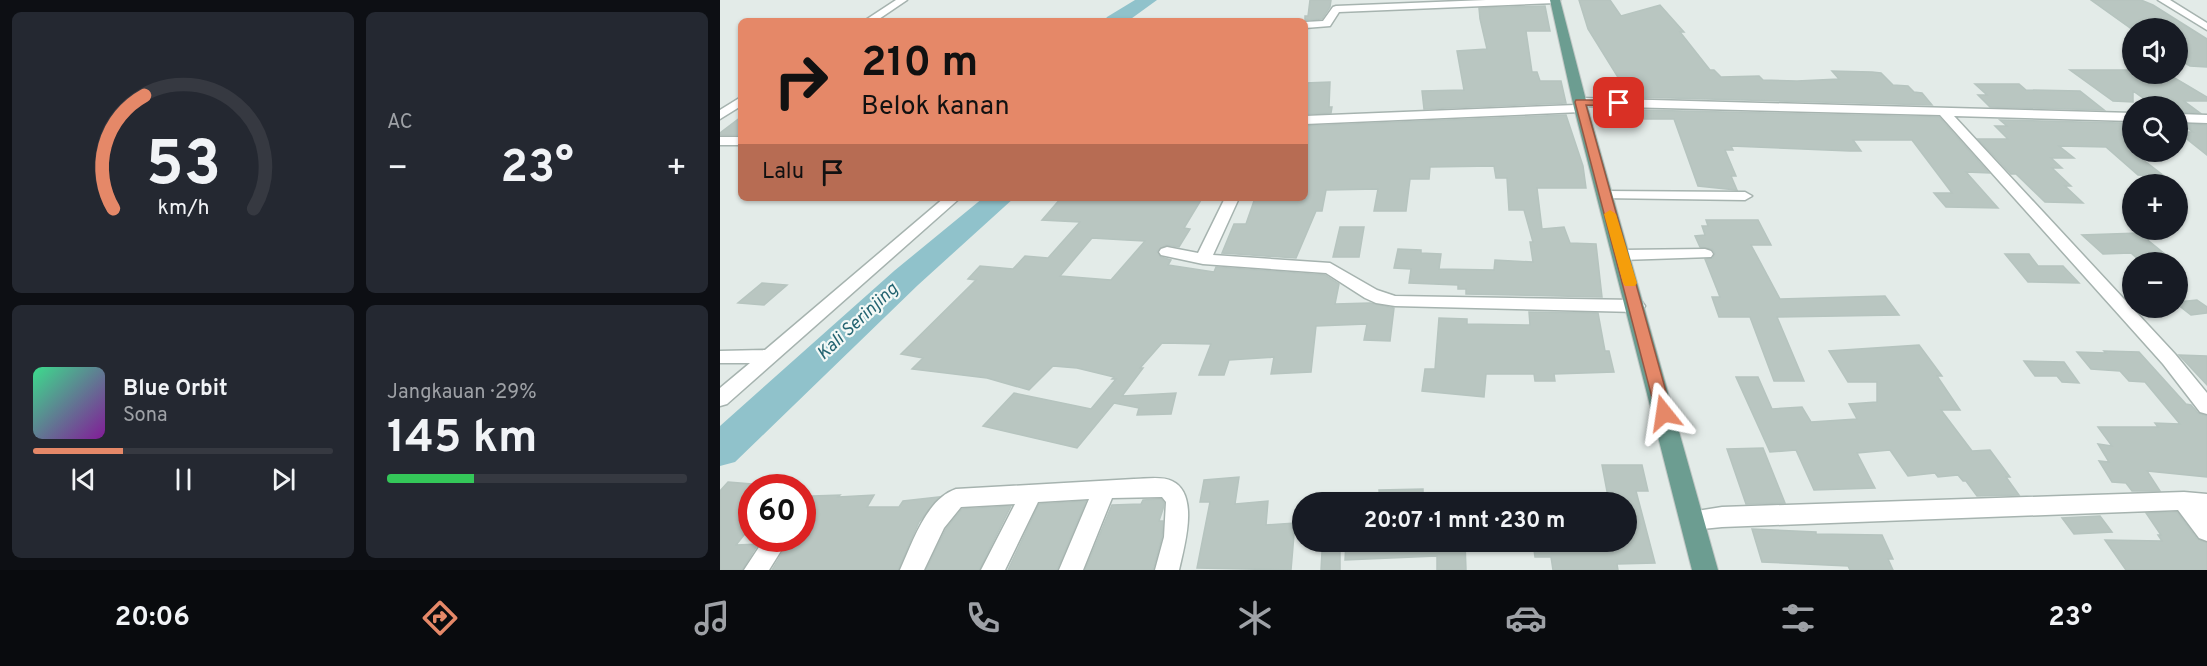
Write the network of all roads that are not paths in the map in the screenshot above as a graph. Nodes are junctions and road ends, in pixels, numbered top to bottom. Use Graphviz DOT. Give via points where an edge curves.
graph roads {
  1 [pos="902,0"];
  2 [pos="1555,0"];
  3 [pos="2163,0"];
  4 [pos="874,18"];
  5 [pos="1308,25"];
  6 [pos="2207,27"];
  7 [pos="738,104"];
  8 [pos="1581,105"];
  9 [pos="1944,112"];
  10 [pos="720,115"];
  11 [pos="2122,117"];
  12 [pos="2188,118"];
  13 [pos="2207,119"];
  14 [pos="1308,120"];
  15 [pos="720,141"];
  16 [pos="738,141"];
  17 [pos="1605,195"];
  18 [pos="1745,196"];
  19 [pos="950,201"];
  20 [pos="1231,201"];
  21 [pos="1167,252"];
  22 [pos="1705,254"];
  23 [pos="1636,255"];
  24 [pos="1203,259"];
  25 [pos="1636,306"];
  26 [pos="769,356"];
  27 [pos="720,357"];
  28 [pos="720,399"];
  29 [pos="2207,407"];
  30 [pos="1104,490"];
  31 [pos="1031,494"];
  32 [pos="2184,501"];
  33 [pos="2207,503"];
  34 [pos="1692,520"];
  35 [pos="2207,531"];
  36 [pos="768,552"];
  37 [pos="756,570"];
  38 [pos="912,570"];
  39 [pos="993,570"];
  40 [pos="1071,570"];
  41 [pos="1167,570"];
  42 [pos="1705,570"];
  1 -- 4 [label="street"];
  2 -- 5 [label="street" via="1336,9 1326,24"];
  2 -- 8 [label="main road"];
  3 -- 6 [label="street"];
  7 -- 10 [label="street"];
  8 -- 9 [label="street"];
  8 -- 14 [label="street"];
  8 -- 17 [label="main road"];
  9 -- 11 [label="street"];
  9 -- 29 [label="street" via="2169,359"];
  12 -- 13 [label="street"];
  15 -- 16 [label="street"];
  17 -- 18 [label="street"];
  17 -- 23 [label="main road"];
  19 -- 26 [label="street"];
  20 -- 24 [label="street"];
  21 -- 24 [label="street"];
  22 -- 23 [label="street"];
  23 -- 25 [label="main road"];
  24 -- 25 [label="street" via="1330,268 1371,294 1395,301"];
  25 -- 34 [label="main road"];
  26 -- 27 [label="street"];
  26 -- 28 [label="street"];
  30 -- 31 [label="street"];
  30 -- 40 [label="street"];
  30 -- 41 [label="street" via="1167,488 1173,494 1178,508"];
  31 -- 38 [label="street" via="956,498 948,503"];
  31 -- 39 [label="street"];
  32 -- 33 [label="street"];
  32 -- 34 [label="street"];
  32 -- 35 [label="street"];
  34 -- 42 [label="main road"];
  36 -- 37 [label="street"];
}
